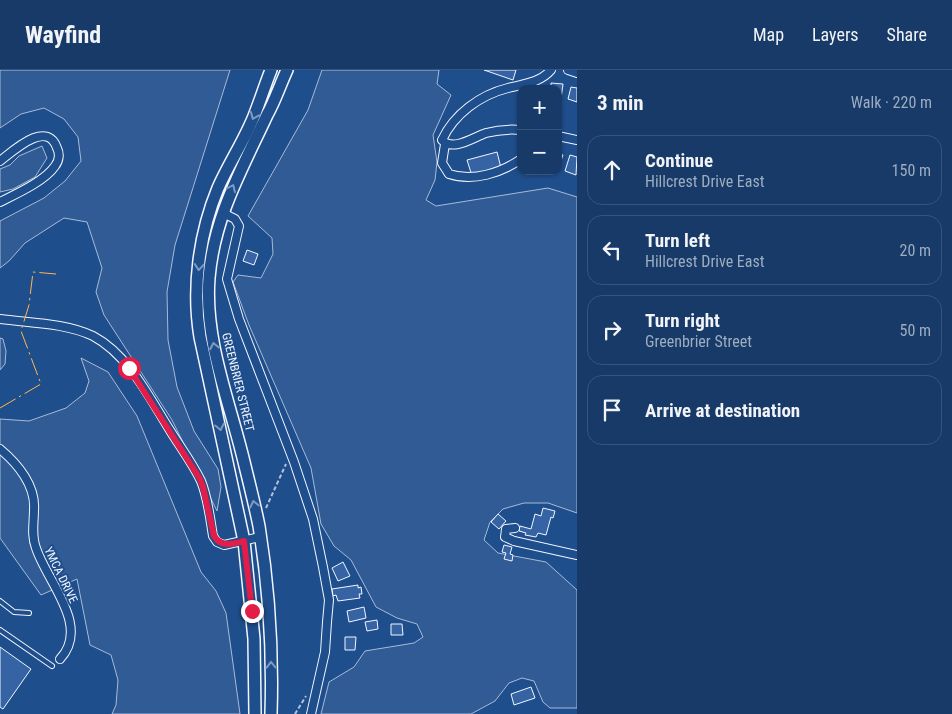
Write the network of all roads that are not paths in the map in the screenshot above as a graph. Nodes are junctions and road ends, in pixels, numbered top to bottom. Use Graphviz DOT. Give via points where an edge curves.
graph roads {
  1 [pos="271,70"];
  2 [pos="286,70"];
  3 [pos="551,70"];
  4 [pos="568,70"];
  5 [pos="577,73"];
  6 [pos="517,130"];
  7 [pos="562,137"];
  8 [pos="577,140"];
  9 [pos="445,144"];
  10 [pos="0,161"];
  11 [pos="517,162"];
  12 [pos="0,202"];
  13 [pos="223,213"];
  14 [pos="0,319"];
  15 [pos="0,449"];
  16 [pos="516,528"];
  17 [pos="260,537"];
  18 [pos="244,541"];
  19 [pos="577,555"];
  20 [pos="0,601"];
  21 [pos="29,613"];
  22 [pos="0,630"];
  23 [pos="60,659"];
  24 [pos="52,666"];
  25 [pos="255,714"];
  26 [pos="272,714"];
  27 [pos="310,714"];
  1 -- 18 [label="main road, GREENBRIER STREET, one-way" via="254,116 212,204 198,269 200,337"];
  13 -- 2 [label="main road, GREENBRIER STREET, one-way"];
  3 -- 9 [label="street" via="532,82 506,88 472,105 447,128 442,140"];
  4 -- 5 [label="street"];
  6 -- 9 [label="street" via="504,129 453,145"];
  7 -- 8 [label="street"];
  9 -- 11 [label="street" via="442,163 449,174 460,178 507,168"];
  10 -- 12 [label="street" via="27,140 42,136 54,141 59,155 50,172"];
  17 -- 13 [label="main road, GREENBRIER STREET, one-way" via="210,321 209,277"];
  13 -- 27 [label="street" via="235,219 239,226 228,286 313,518 329,600 324,652"];
  14 -- 18 [label="street" via="69,328 106,344 142,386 192,465 203,487 217,542 224,545"];
  15 -- 23 [label="street, YMCA DRIVE" via="17,466 29,485 35,508 32,534 36,549 68,614 72,634 67,651"];
  16 -- 19 [label="street" via="506,529 505,537"];
  17 -- 18 [label="street"];
  26 -- 17 [label="main road, GREENBRIER STREET, one-way" via="271,645"];
  18 -- 25 [label="main road, GREENBRIER STREET" via="254,638"];
  20 -- 21 [label="lane" via="14,612"];
  22 -- 24 [label="lane"];
}
